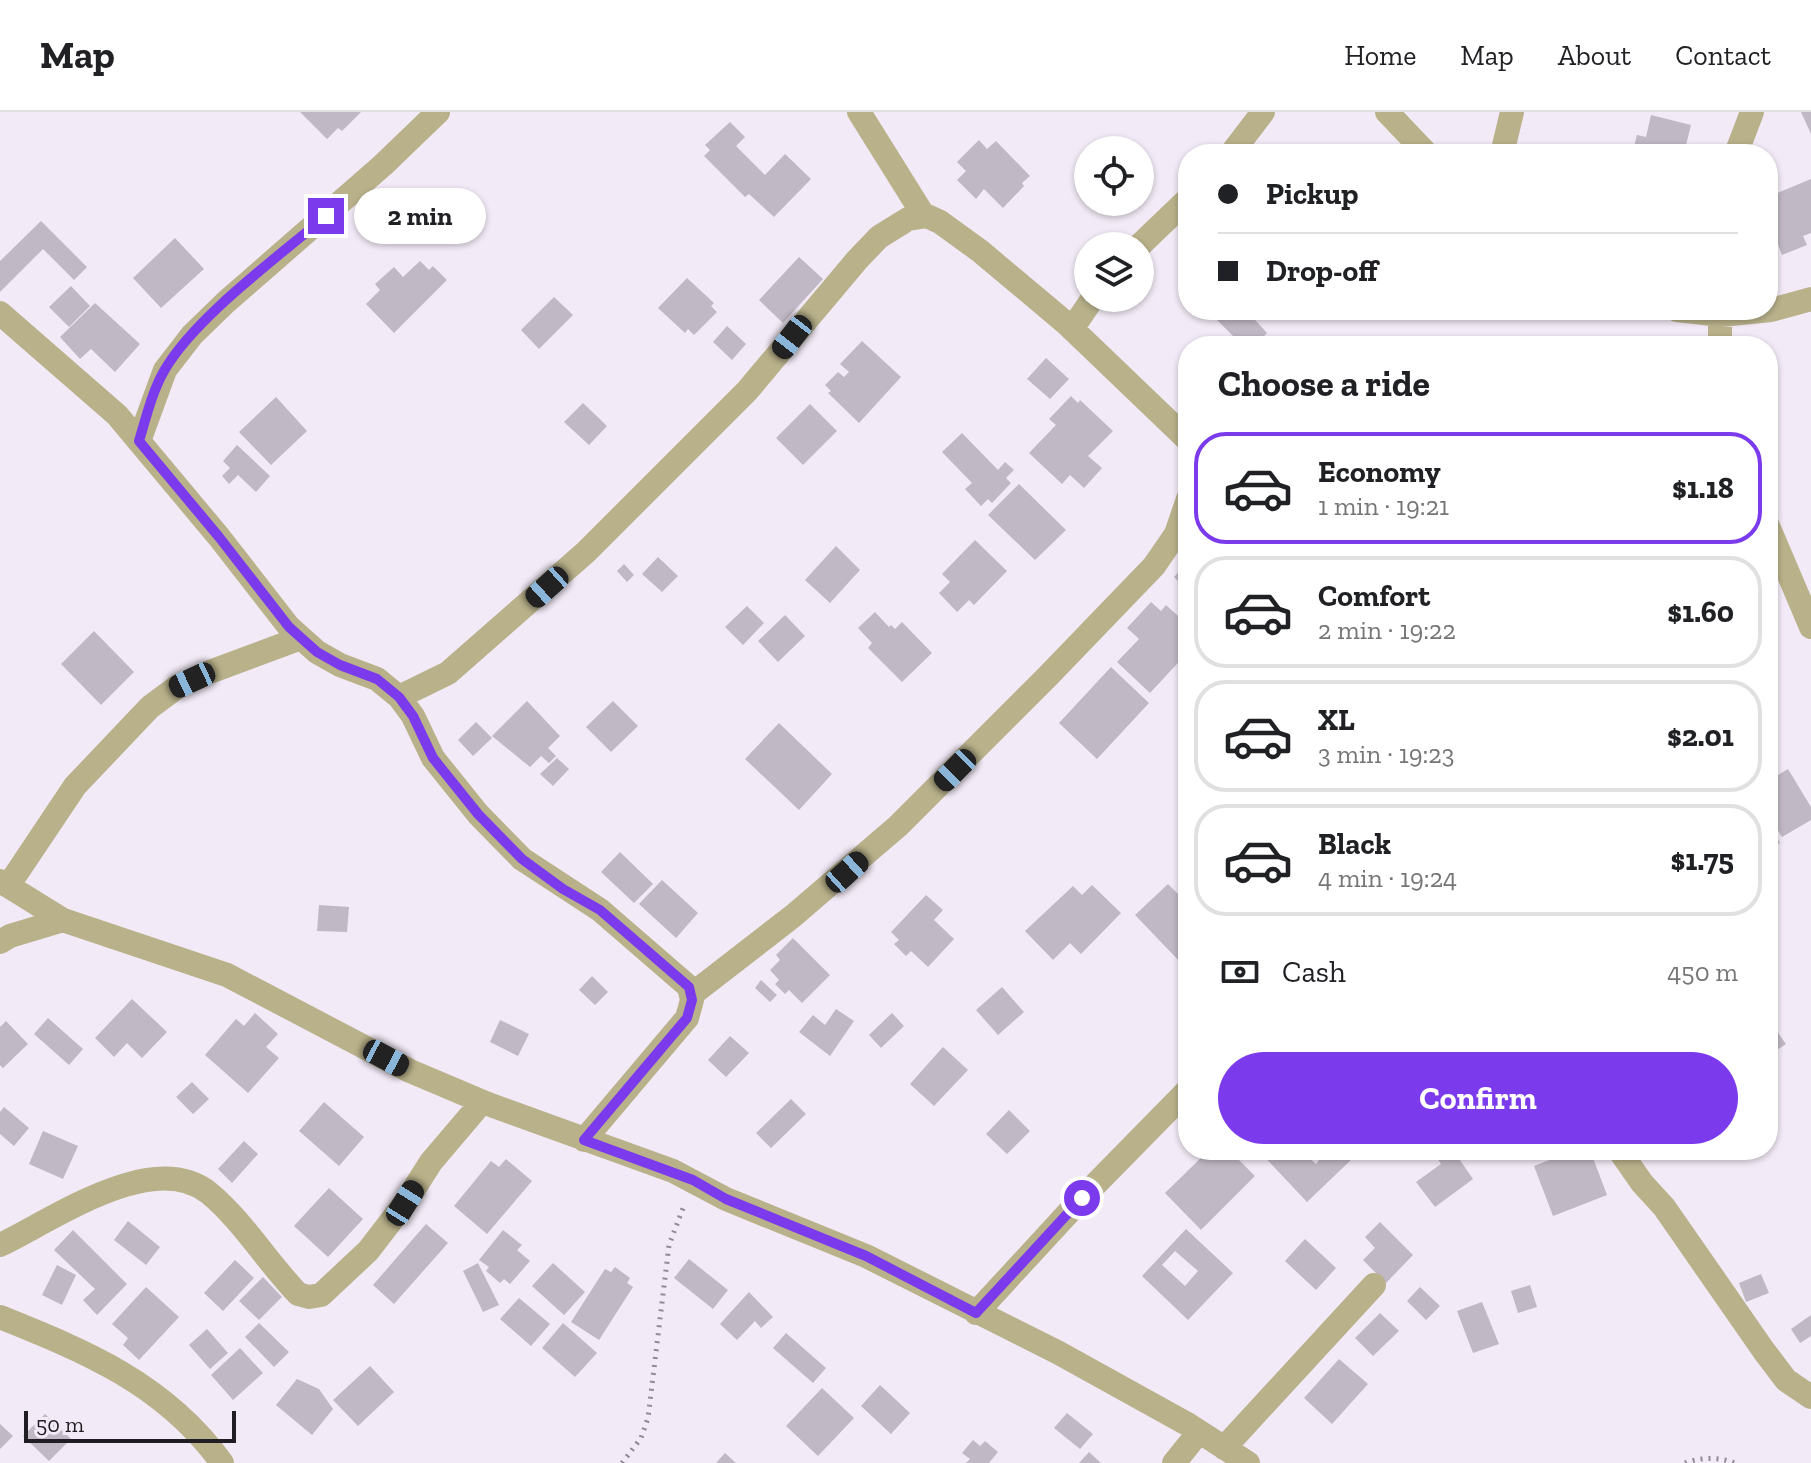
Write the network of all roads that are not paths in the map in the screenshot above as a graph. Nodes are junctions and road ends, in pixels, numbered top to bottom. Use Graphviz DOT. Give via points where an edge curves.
graph roads {
  1 [pos="438,112"];
  2 [pos="859,112"];
  3 [pos="1263,112"];
  4 [pos="1387,112"];
  5 [pos="1512,112"];
  6 [pos="1752,112"];
  7 [pos="1239,144"];
  8 [pos="1417,144"];
  9 [pos="1504,144"];
  10 [pos="1740,144"];
  11 [pos="1178,209"];
  12 [pos="924,216"];
  13 [pos="1154,232"];
  14 [pos="1811,299"];
  15 [pos="1778,308"];
  16 [pos="1084,312"];
  17 [pos="0,313"];
  18 [pos="1072,329"];
  19 [pos="1178,430"];
  20 [pos="139,441"];
  21 [pos="1178,528"];
  22 [pos="1778,549"];
  23 [pos="1811,627"];
  24 [pos="301,638"];
  25 [pos="399,697"];
  26 [pos="4,883"];
  27 [pos="63,920"];
  28 [pos="0,942"];
  29 [pos="691,995"];
  30 [pos="1178,1101"];
  31 [pos="482,1102"];
  32 [pos="584,1140"];
  33 [pos="1626,1160"];
  34 [pos="0,1245"];
  35 [pos="1374,1285"];
  36 [pos="976,1313"];
  37 [pos="0,1317"];
  38 [pos="1811,1397"];
  39 [pos="1199,1432"];
  40 [pos="1224,1448"];
  41 [pos="222,1463"];
  42 [pos="1174,1463"];
  43 [pos="1248,1463"];
  1 -- 20 [label="street" via="192,335 165,370"];
  2 -- 12 [label="street"];
  3 -- 7 [label="street"];
  4 -- 8 [label="street"];
  5 -- 9 [label="street"];
  6 -- 10 [label="street"];
  11 -- 13 [label="street"];
  12 -- 18 [label="street" via="980,251"];
  12 -- 25 [label="street" via="908,219 879,237 747,391 586,552 448,673"];
  14 -- 15 [label="street"];
  16 -- 18 [label="street"];
  17 -- 20 [label="street" via="117,415"];
  18 -- 19 [label="street"];
  20 -- 24 [label="street"];
  21 -- 29 [label="street" via="1154,566 923,802 793,916"];
  22 -- 23 [label="street"];
  24 -- 25 [label="street" via="340,665 387,685"];
  24 -- 26 [label="street" via="187,682 150,707 75,786"];
  25 -- 29 [label="street" via="442,769 522,859 626,930 689,987"];
  26 -- 27 [label="street"];
  27 -- 28 [label="street"];
  27 -- 31 [label="street" via="227,975 410,1071"];
  29 -- 32 [label="street" via="687,1018"];
  30 -- 36 [label="street"];
  31 -- 32 [label="street"];
  31 -- 34 [label="street" via="431,1162 368,1251 321,1295 298,1294 223,1206 189,1181 164,1178 130,1184"];
  32 -- 36 [label="street" via="693,1180 726,1199 866,1256"];
  33 -- 38 [label="street" via="1786,1380"];
  35 -- 40 [label="street"];
  36 -- 39 [label="street"];
  37 -- 41 [label="street" via="86,1352 142,1385"];
  39 -- 40 [label="street"];
  39 -- 42 [label="street"];
  40 -- 43 [label="street"];
}
